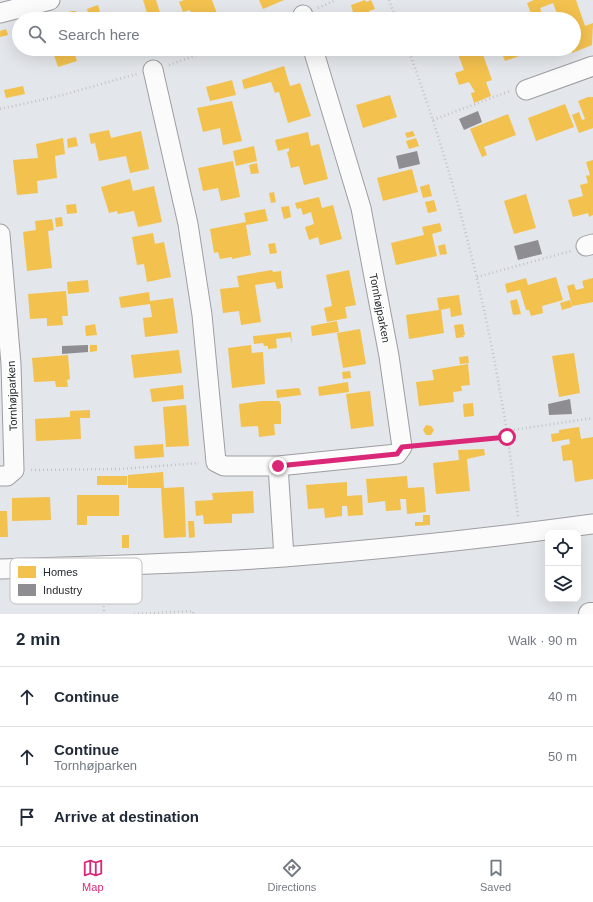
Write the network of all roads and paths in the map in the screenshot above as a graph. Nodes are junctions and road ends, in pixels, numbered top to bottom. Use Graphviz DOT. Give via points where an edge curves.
graph roads {
  1 [pos="50,0"];
  2 [pos="389,0"];
  3 [pos="393,12"];
  4 [pos="0,13"];
  5 [pos="193,56"];
  6 [pos="315,56"];
  7 [pos="410,56"];
  8 [pos="593,66"];
  9 [pos="153,70"];
  10 [pos="526,90"];
  11 [pos="0,109"];
  12 [pos="433,120"];
  13 [pos="0,234"];
  14 [pos="589,245"];
  15 [pos="477,277"];
  16 [pos="593,418"];
  17 [pos="506,431"];
  18 [pos="507,437"];
  19 [pos="402,447"];
  20 [pos="216,462"];
  21 [pos="278,466"];
  22 [pos="7,473"];
  23 [pos="593,524"];
  24 [pos="520,534"];
  25 [pos="284,557"];
  26 [pos="142,564"];
  27 [pos="0,569"];
  28 [pos="10,569"];
  29 [pos="104,604"];
  30 [pos="104,614"];
  31 [pos="134,614"];
  32 [pos="193,614"];
  33 [pos="590,614"];
  34 [pos="593,614"];
  1 -- 4 [label="street"];
  2 -- 3 [label="path"];
  5 -- 9 [label="path"];
  6 -- 19 [label="street, Tornhøjparken" via="361,208 389,356"];
  7 -- 12 [label="path"];
  8 -- 10 [label="street"];
  9 -- 11 [label="path"];
  9 -- 20 [label="street" via="188,224 202,315"];
  10 -- 12 [label="path" via="511,91"];
  12 -- 15 [label="path"];
  13 -- 22 [label="street, Tornhøjparken" via="11,364"];
  14 -- 15 [label="path" via="565,254"];
  15 -- 17 [label="path"];
  16 -- 17 [label="path"];
  17 -- 18 [label="path"];
  18 -- 19 [label="path"];
  18 -- 24 [label="path"];
  19 -- 21 [label="street" via="397,454"];
  20 -- 21 [label="street" via="224,466"];
  20 -- 22 [label="path"];
  21 -- 25 [label="street"];
  23 -- 24 [label="street"];
  24 -- 25 [label="street"];
  25 -- 26 [label="street"];
  27 -- 28 [label="street"];
  29 -- 30 [label="path"];
  31 -- 32 [label="path" via="193,611"];
  33 -- 34 [label="main road"];
}
